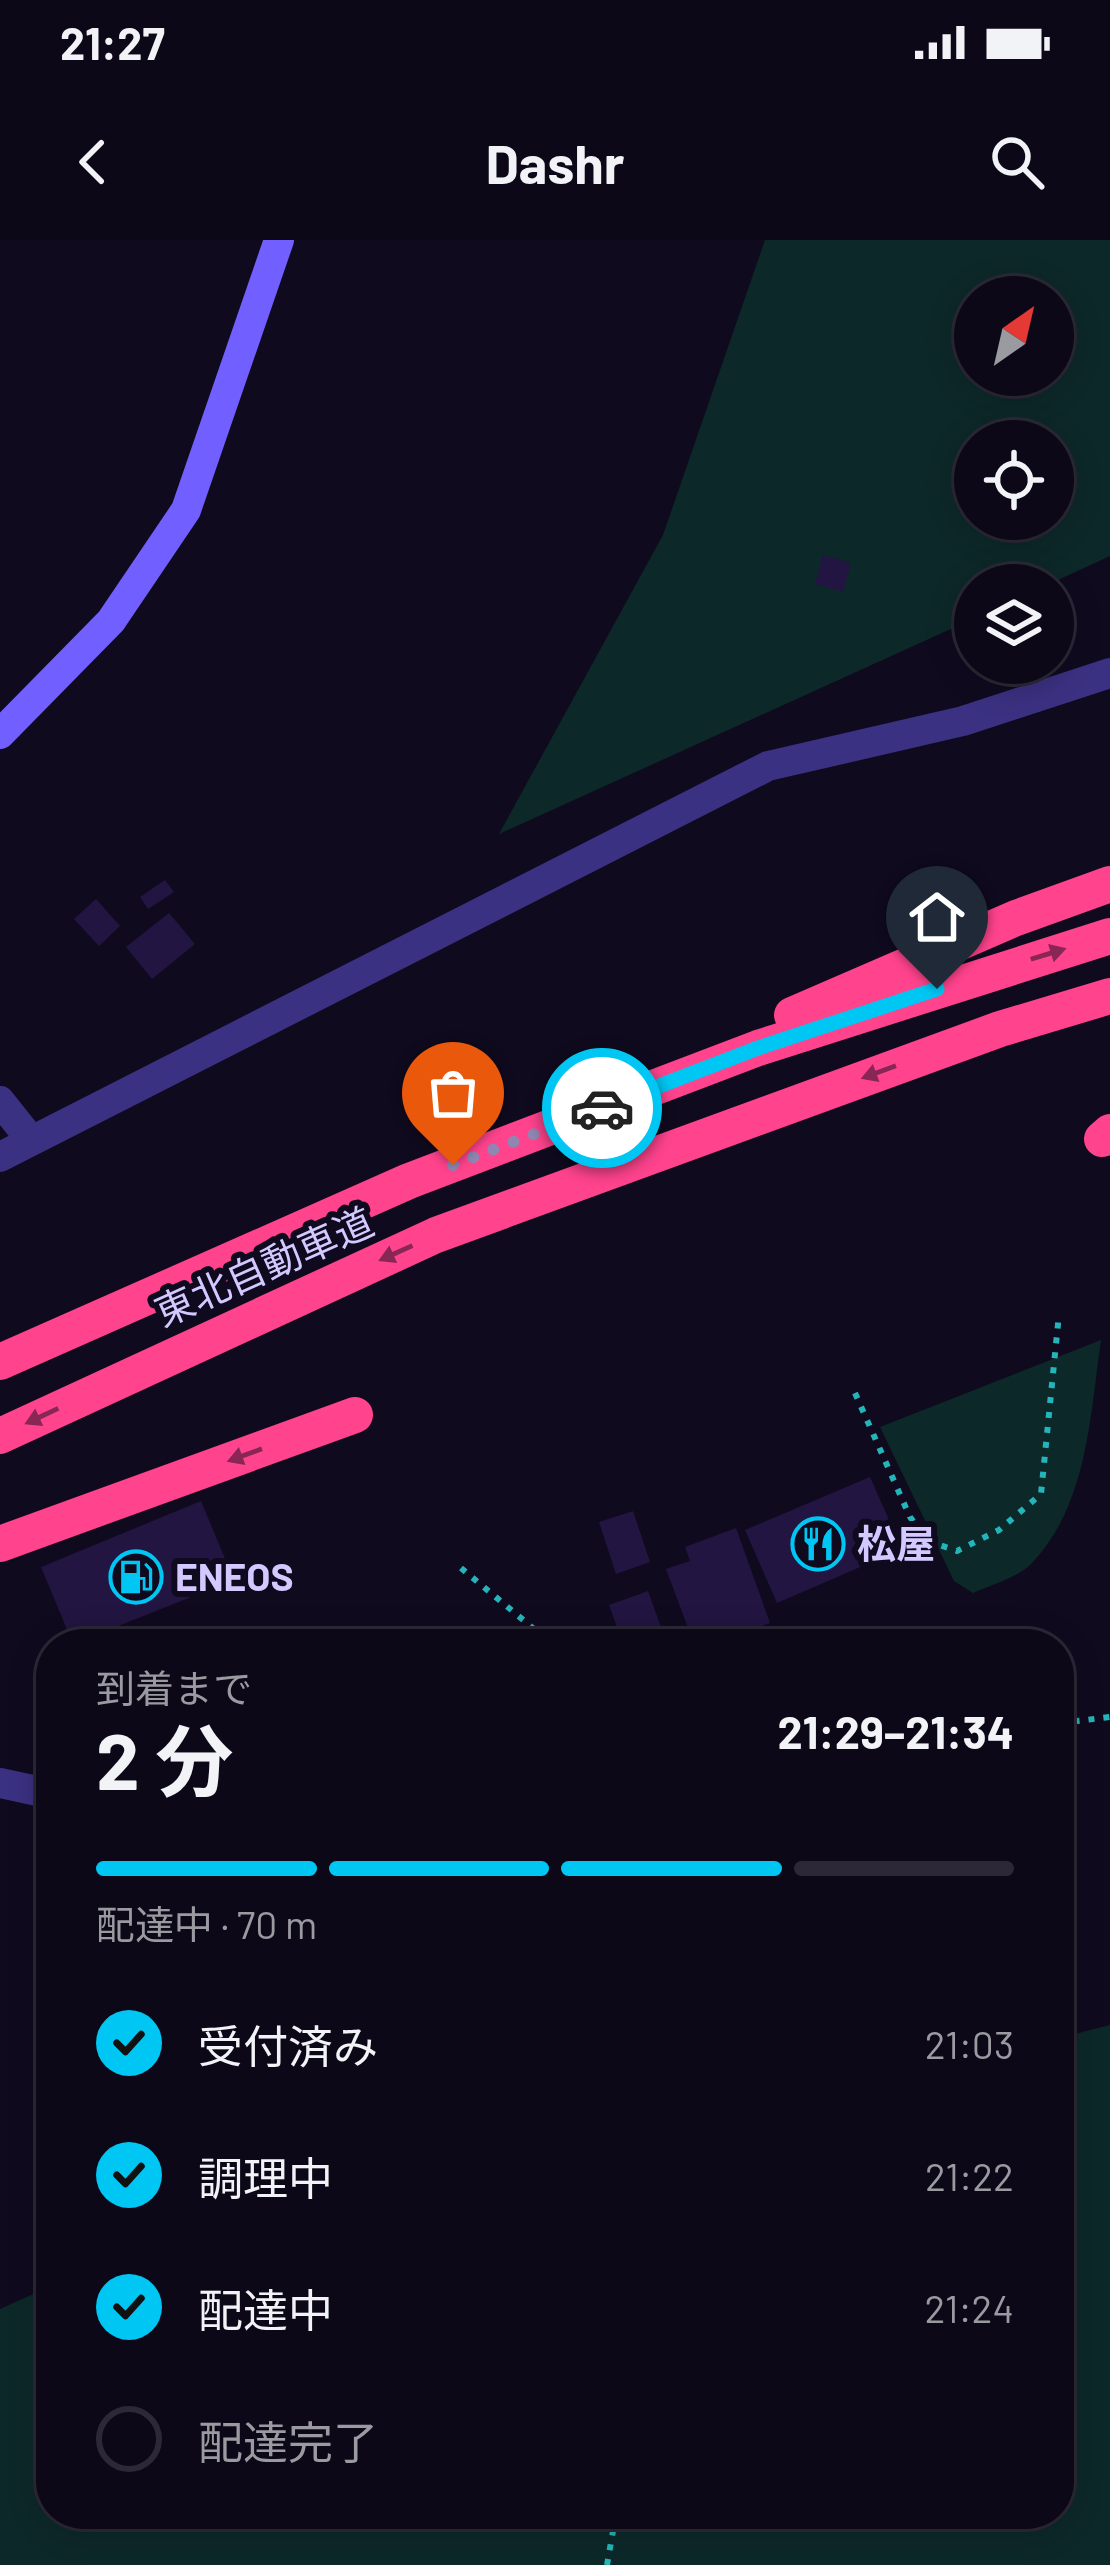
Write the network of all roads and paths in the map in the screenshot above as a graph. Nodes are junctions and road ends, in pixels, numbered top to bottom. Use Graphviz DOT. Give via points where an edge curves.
graph roads {
  1 [pos="279,240"];
  2 [pos="1110,673"];
  3 [pos="0,734"];
  4 [pos="1110,884"];
  5 [pos="1110,936"];
  6 [pos="1110,996"];
  7 [pos="0,1101"];
  8 [pos="31,1140"];
  9 [pos="0,1157"];
  10 [pos="409,1181"];
  11 [pos="1059,1314"];
  12 [pos="0,1362"];
  13 [pos="855,1393"];
  14 [pos="355,1415"];
  15 [pos="0,1436"];
  16 [pos="0,1544"];
  17 [pos="461,1568"];
  18 [pos="534,1629"];
  19 [pos="1110,1717"];
  20 [pos="1074,1720"];
  21 [pos="0,1783"];
  22 [pos="36,1791"];
  23 [pos="613,2529"];
  24 [pos="607,2565"];
  1 -- 3 [label="street" via="186,510 112,621"];
  2 -- 8 [label="street" via="963,721 768,766"];
  4 -- 10 [label="highway"];
  10 -- 5 [label="highway, 東北自動車道, one-way" via="758,1048"];
  6 -- 15 [label="highway, 東北自動車道, one-way" via="436,1235"];
  7 -- 8 [label="street"];
  8 -- 9 [label="street"];
  10 -- 12 [label="highway, 東北自動車道"];
  11 -- 13 [label="path" via="1041,1494 1000,1530 957,1551 928,1541 910,1517"];
  14 -- 16 [label="highway, one-way"];
  17 -- 18 [label="path"];
  19 -- 20 [label="path"];
  21 -- 22 [label="street"];
  23 -- 24 [label="path"];
}
